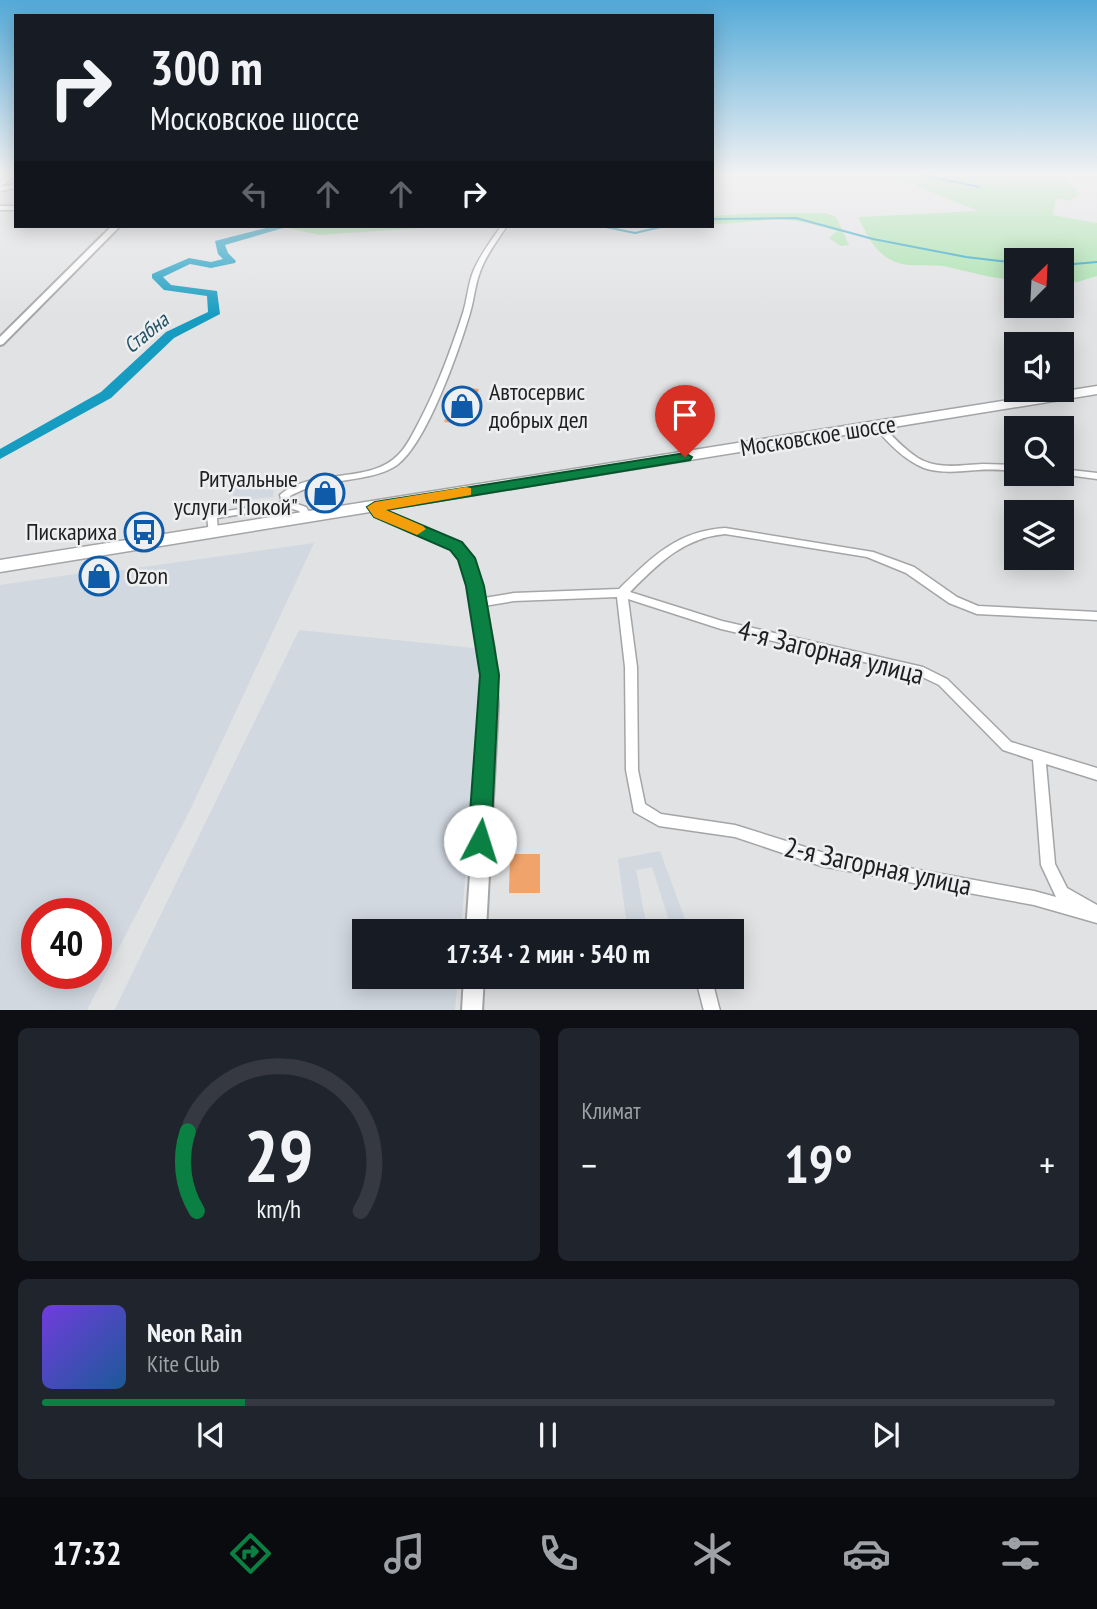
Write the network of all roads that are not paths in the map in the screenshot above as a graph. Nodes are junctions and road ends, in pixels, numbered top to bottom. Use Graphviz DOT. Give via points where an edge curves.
graph roads {
  1 [pos="114,228"];
  2 [pos="503,228"];
  3 [pos="0,342"];
  4 [pos="1097,390"];
  5 [pos="878,426"];
  6 [pos="1004,469"];
  7 [pos="1074,473"];
  8 [pos="1097,476"];
  9 [pos="287,504"];
  10 [pos="375,507"];
  11 [pos="308,518"];
  12 [pos="213,533"];
  13 [pos="0,566"];
  14 [pos="622,593"];
  15 [pos="478,603"];
  16 [pos="1097,616"];
  17 [pos="1039,755"];
  18 [pos="1097,774"];
  19 [pos="1097,915"];
  20 [pos="477,919"];
  21 [pos="473,989"];
  22 [pos="706,989"];
  23 [pos="472,1010"];
  24 [pos="712,1010"];
  1 -- 3 [label="street"];
  2 -- 9 [label="street" via="476,273 444,374 414,443 392,465 296,488 285,495"];
  4 -- 5 [label="main road, Московское шоссе"];
  5 -- 6 [label="street" via="906,457 926,467"];
  5 -- 10 [label="main road, Московское шоссе"];
  7 -- 8 [label="street"];
  9 -- 11 [label="street" via="303,509"];
  9 -- 12 [label="street" via="212,516"];
  10 -- 11 [label="main road, Московское шоссе"];
  10 -- 15 [label="street" via="379,513 462,551"];
  11 -- 12 [label="main road, Московское шоссе"];
  12 -- 13 [label="main road, Московское шоссе"];
  14 -- 15 [label="street, 4-я Загорная улица"];
  14 -- 16 [label="street" via="678,543 706,530 869,554 910,570 953,600 977,610"];
  14 -- 17 [label="street, 4-я Загорная улица" via="721,625 919,670 943,682 1007,746"];
  14 -- 19 [label="street, 2-я Загорная улица" via="631,667 632,770 639,808 659,821 735,831 821,859 1034,898"];
  15 -- 20 [label="street" via="487,648 490,705"];
  17 -- 18 [label="street, 4-я Загорная улица"];
  17 -- 19 [label="street" via="1048,865 1062,893"];
  21 -- 23 [label="street"];
  22 -- 24 [label="street"];
}
